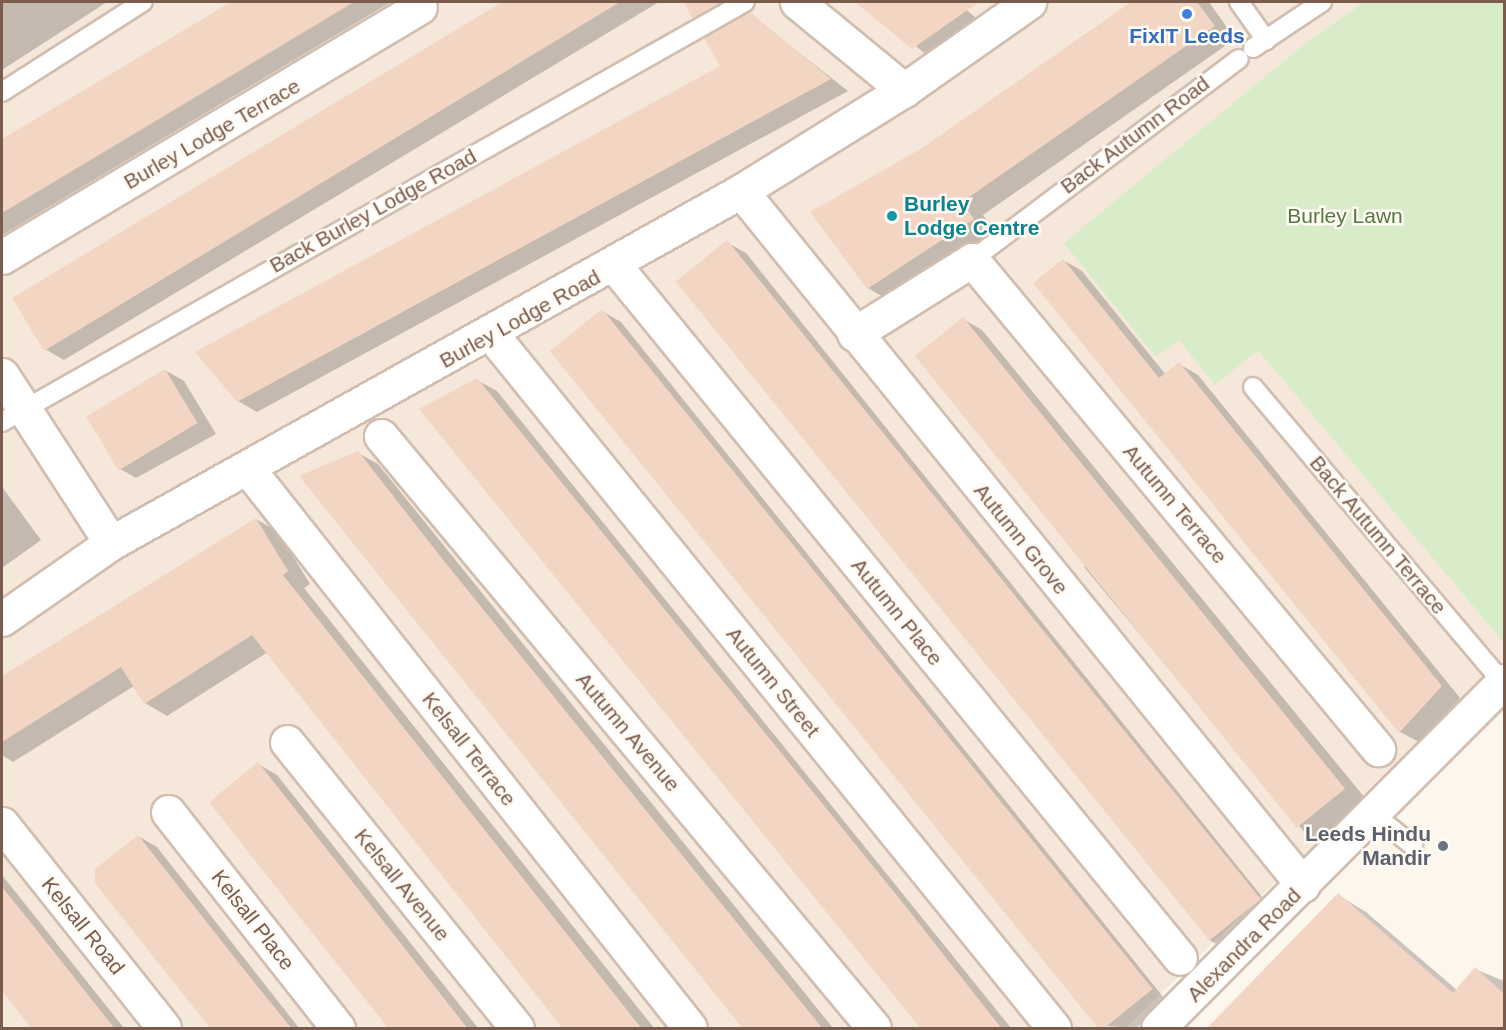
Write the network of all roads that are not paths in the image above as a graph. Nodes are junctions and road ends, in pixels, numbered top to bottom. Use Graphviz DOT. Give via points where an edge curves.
graph roads {
  1 [pos="143,2"];
  2 [pos="745,2"];
  3 [pos="797,2"];
  4 [pos="1029,2"];
  5 [pos="1239,2"];
  6 [pos="1323,2"];
  7 [pos="420,8"];
  8 [pos="1253,49"];
  9 [pos="904,90"];
  10 [pos="2,92"];
  11 [pos="741,191"];
  12 [pos="2,257"];
  13 [pos="972,260"];
  14 [pos="615,266"];
  15 [pos="854,334"];
  16 [pos="492,335"];
  17 [pos="2,375"];
  18 [pos="1253,387"];
  19 [pos="12,415"];
  20 [pos="381,436"];
  21 [pos="249,470"];
  22 [pos="111,543"];
  23 [pos="2,619"];
  24 [pos="1504,682"];
  25 [pos="287,742"];
  26 [pos="1378,749"];
  27 [pos="168,812"];
  28 [pos="1372,813"];
  29 [pos="2,824"];
  30 [pos="1413,846"];
  31 [pos="1304,885"];
  32 [pos="1180,958"];
  33 [pos="164,1029"];
  34 [pos="339,1029"];
  35 [pos="517,1029"];
  36 [pos="690,1029"];
  37 [pos="874,1029"];
  38 [pos="1054,1029"];
  39 [pos="1158,1029"];
  1 -- 10 [label="lane"];
  2 -- 19 [label="lane, Back Burley Lodge Road"];
  3 -- 9 [label="street"];
  4 -- 9 [label="street, Burley Lodge Road"];
  5 -- 8 [label="lane"];
  6 -- 8 [label="lane, Back Autumn Road"];
  7 -- 12 [label="street, Burley Lodge Terrace"];
  8 -- 13 [label="lane, Back Autumn Road"];
  9 -- 11 [label="street, Burley Lodge Road"];
  11 -- 14 [label="street, Burley Lodge Road"];
  11 -- 15 [label="street, Autumn Grove"];
  13 -- 15 [label="street, Back Autumn Road"];
  13 -- 26 [label="street, Autumn Terrace"];
  14 -- 16 [label="street, Burley Lodge Road"];
  14 -- 32 [label="street, Autumn Place"];
  15 -- 31 [label="street, Autumn Grove"];
  16 -- 21 [label="street, Burley Lodge Road"];
  16 -- 38 [label="street, Autumn Street"];
  17 -- 19 [label="street"];
  18 -- 24 [label="lane, Back Autumn Terrace"];
  19 -- 22 [label="street"];
  20 -- 37 [label="street, Autumn Avenue"];
  21 -- 22 [label="street, Burley Lodge Road"];
  21 -- 36 [label="street, Kelsall Terrace"];
  22 -- 23 [label="street, Burley Lodge Road"];
  24 -- 28 [label="street, Alexandra Road"];
  25 -- 35 [label="street, Kelsall Avenue"];
  27 -- 34 [label="street, Kelsall Place"];
  28 -- 30 [label="lane"];
  28 -- 31 [label="street, Alexandra Road"];
  29 -- 33 [label="street, Kelsall Road"];
  31 -- 39 [label="street, Alexandra Road"];
}
